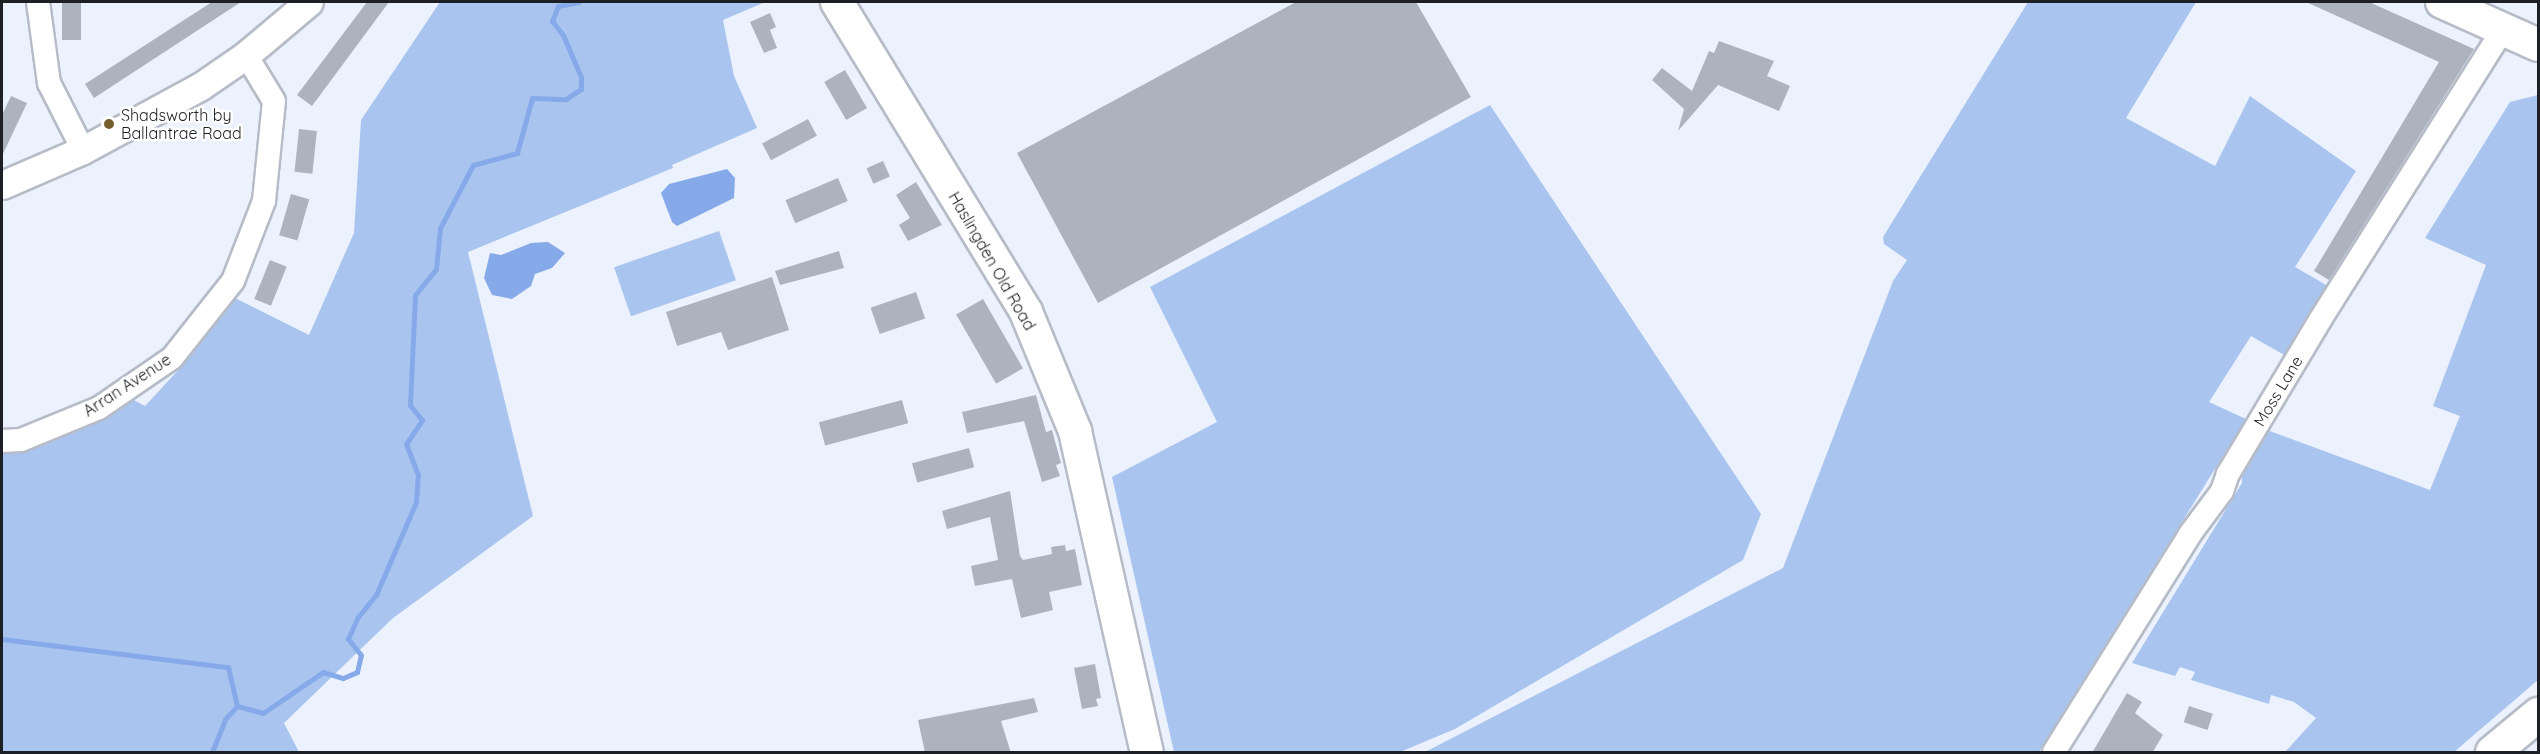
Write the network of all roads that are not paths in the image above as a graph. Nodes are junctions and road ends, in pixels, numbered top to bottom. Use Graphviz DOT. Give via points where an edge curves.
graph roads {
  1 [pos="38,2"];
  2 [pos="309,2"];
  3 [pos="837,2"];
  4 [pos="2442,2"];
  5 [pos="2503,29"];
  6 [pos="2538,45"];
  7 [pos="246,55"];
  8 [pos="82,150"];
  9 [pos="2,185"];
  10 [pos="2,441"];
  11 [pos="2538,714"];
  12 [pos="1147,753"];
  13 [pos="2054,753"];
  14 [pos="2492,753"];
  1 -- 8 [label="street" via="49,83"];
  2 -- 7 [label="street"];
  3 -- 12 [label="main road, Haslingden Old Road" via="1026,312 1071,420"];
  4 -- 5 [label="main road"];
  5 -- 6 [label="main road"];
  5 -- 13 [label="street, Moss Lane" via="2320,320 2228,474 2222,491 2190,534"];
  7 -- 8 [label="street" via="201,86"];
  7 -- 10 [label="street, Arran Avenue" via="274,101 264,201 233,281 172,358 99,408 21,440"];
  8 -- 9 [label="street"];
  11 -- 14 [label="highway"];
}
